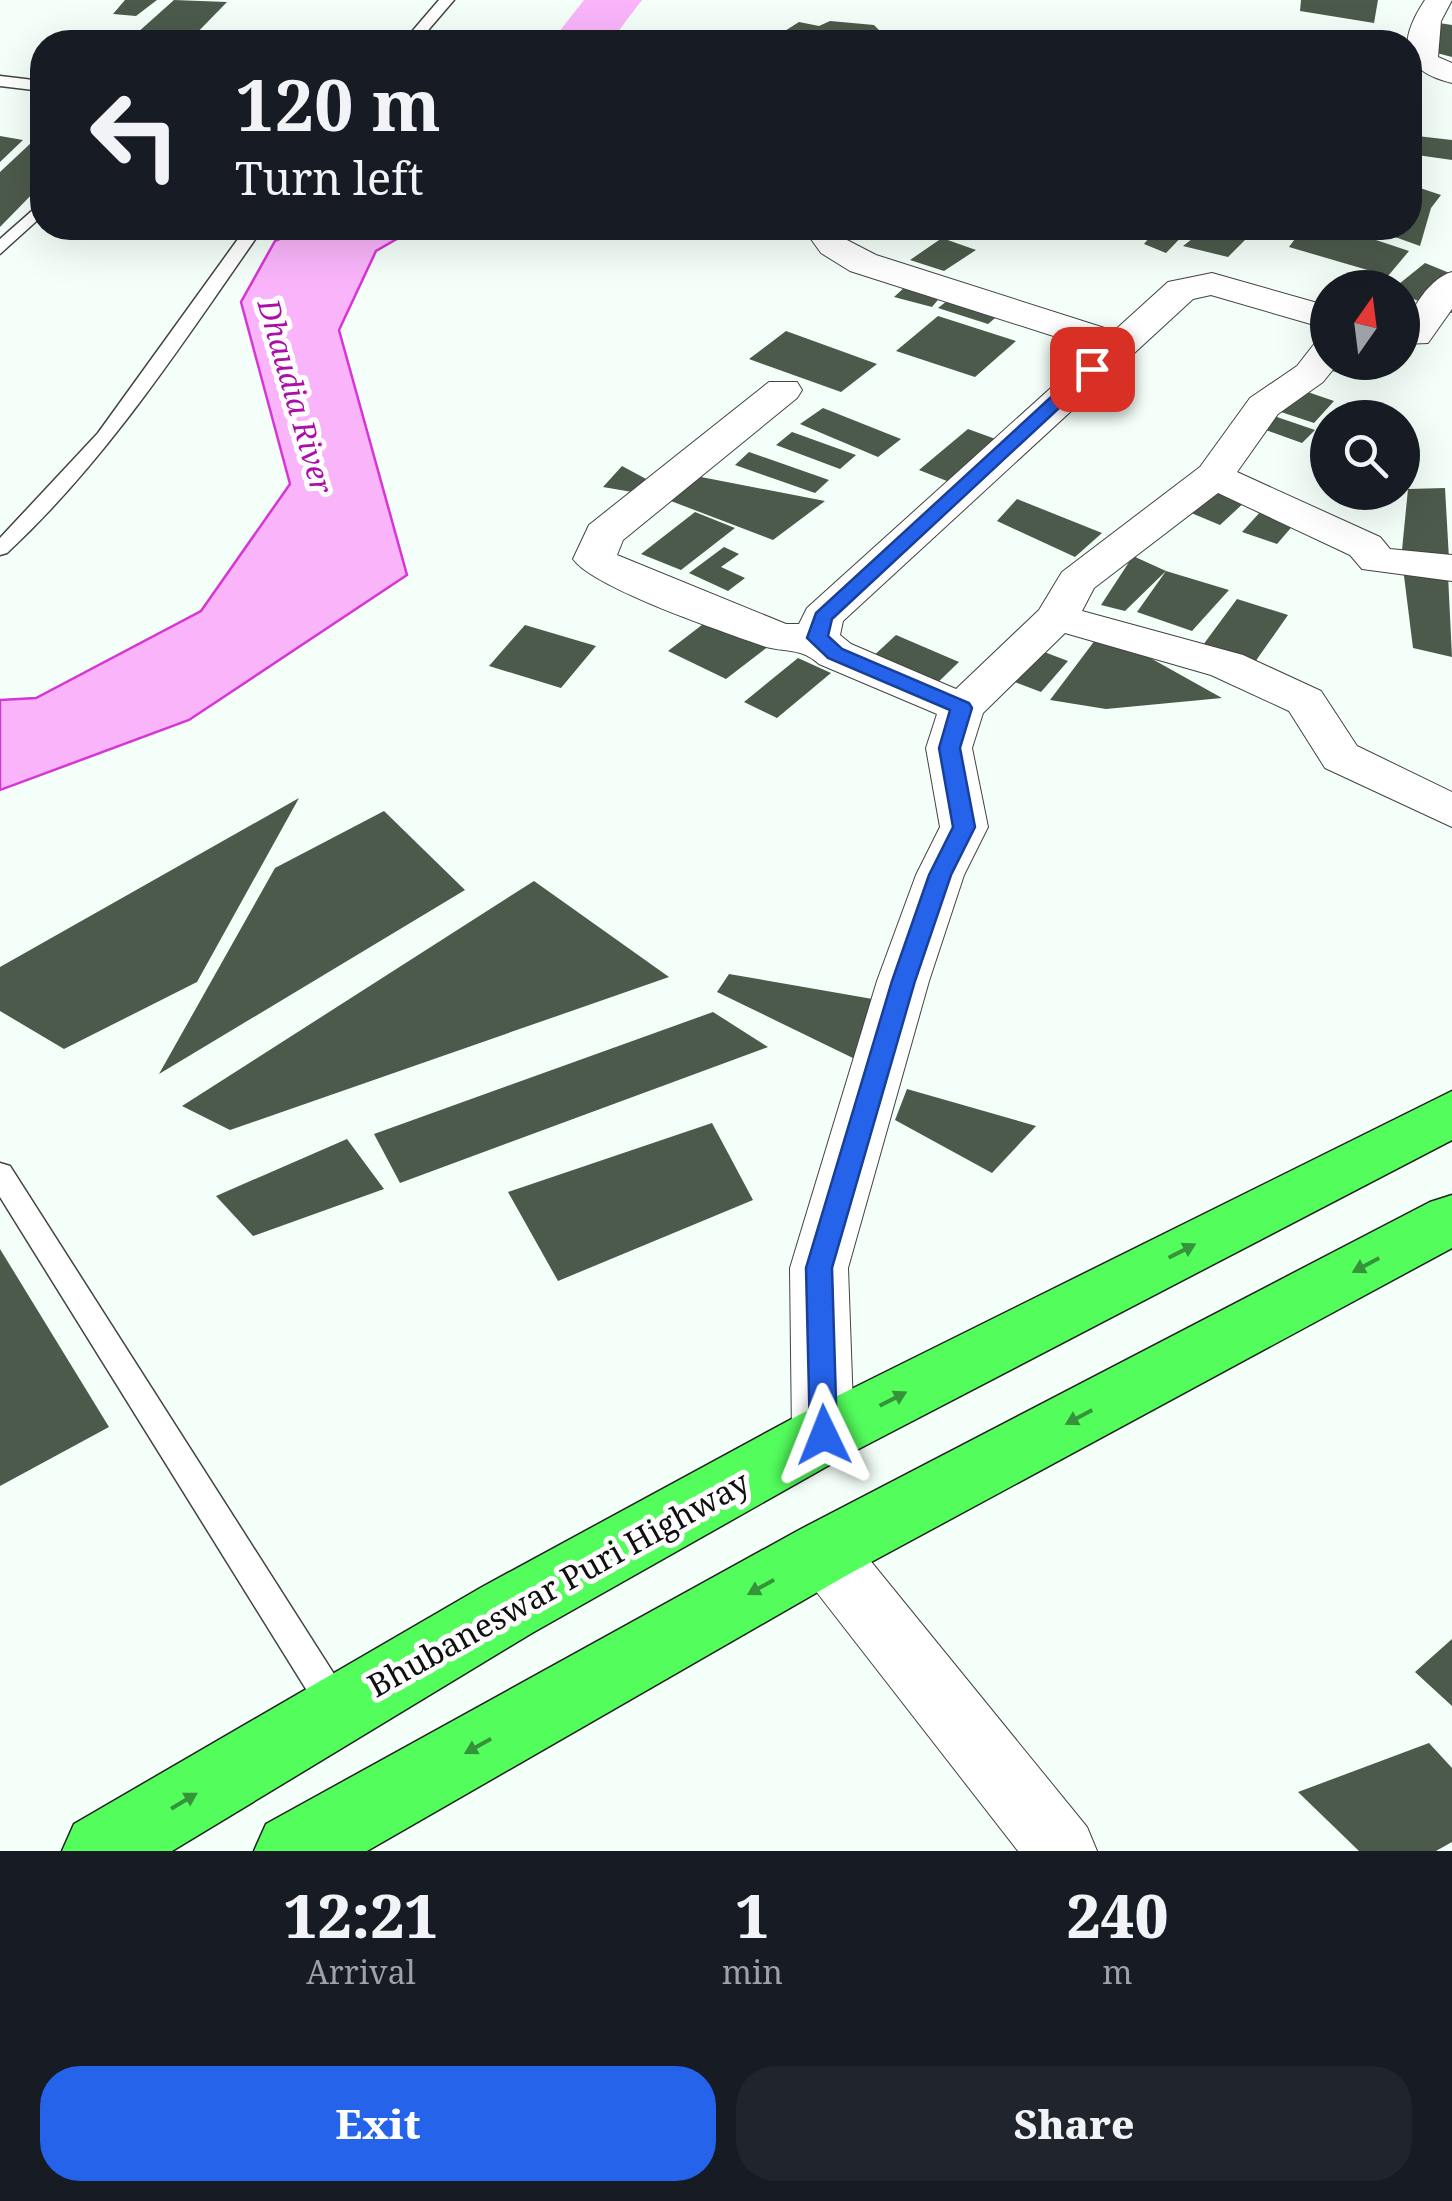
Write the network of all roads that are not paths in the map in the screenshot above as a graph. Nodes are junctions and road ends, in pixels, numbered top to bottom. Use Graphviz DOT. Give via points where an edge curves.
graph roads {
  1 [pos="447,0"];
  2 [pos="1440,0"];
  3 [pos="421,30"];
  4 [pos="1452,74"];
  5 [pos="0,81"];
  6 [pos="30,85"];
  7 [pos="30,219"];
  8 [pos="246,240"];
  9 [pos="829,240"];
  10 [pos="0,249"];
  11 [pos="1452,283"];
  12 [pos="1310,312"];
  13 [pos="1420,320"];
  14 [pos="1420,339"];
  15 [pos="1118,345"];
  16 [pos="1452,352"];
  17 [pos="1310,374"];
  18 [pos="783,390"];
  19 [pos="1214,476"];
  20 [pos="0,549"];
  21 [pos="1452,568"];
  22 [pos="1057,617"];
  23 [pos="817,638"];
  24 [pos="962,708"];
  25 [pos="1452,812"];
  26 [pos="1452,1112"];
  27 [pos="0,1174"];
  28 [pos="1452,1220"];
  29 [pos="824,1435"];
  30 [pos="824,1552"];
  31 [pos="337,1708"];
  32 [pos="101,1851"];
  33 [pos="293,1851"];
  34 [pos="1062,1851"];
  1 -- 3 [label="lane"];
  2 -- 4 [label="street" via="1426,21 1422,57"];
  5 -- 6 [label="lane"];
  7 -- 10 [label="lane"];
  8 -- 20 [label="lane" via="142,392 82,467"];
  9 -- 15 [label="street" via="864,264"];
  11 -- 13 [label="street"];
  12 -- 15 [label="street" via="1243,290 1193,285"];
  14 -- 16 [label="street"];
  15 -- 23 [label="street" via="822,617"];
  17 -- 19 [label="street" via="1264,406"];
  18 -- 23 [label="street" via="604,534 594,559 780,637"];
  19 -- 21 [label="street" via="1365,546 1377,560"];
  19 -- 22 [label="street" via="1077,581"];
  22 -- 24 [label="street"];
  22 -- 25 [label="street" via="1227,665 1305,701 1341,757"];
  23 -- 24 [label="street" via="835,654"];
  24 -- 29 [label="street" via="949,748 964,827 904,981 819,1268"];
  29 -- 26 [label="highway, Bhubaneswar Puri Highway, one-way"];
  27 -- 31 [label="lane"];
  28 -- 30 [label="highway, one-way"];
  29 -- 31 [label="highway, Bhubaneswar Puri Highway"];
  30 -- 33 [label="highway, one-way"];
  30 -- 34 [label="street"];
  32 -- 31 [label="highway, Bhubaneswar Puri Highway, one-way"];
}
